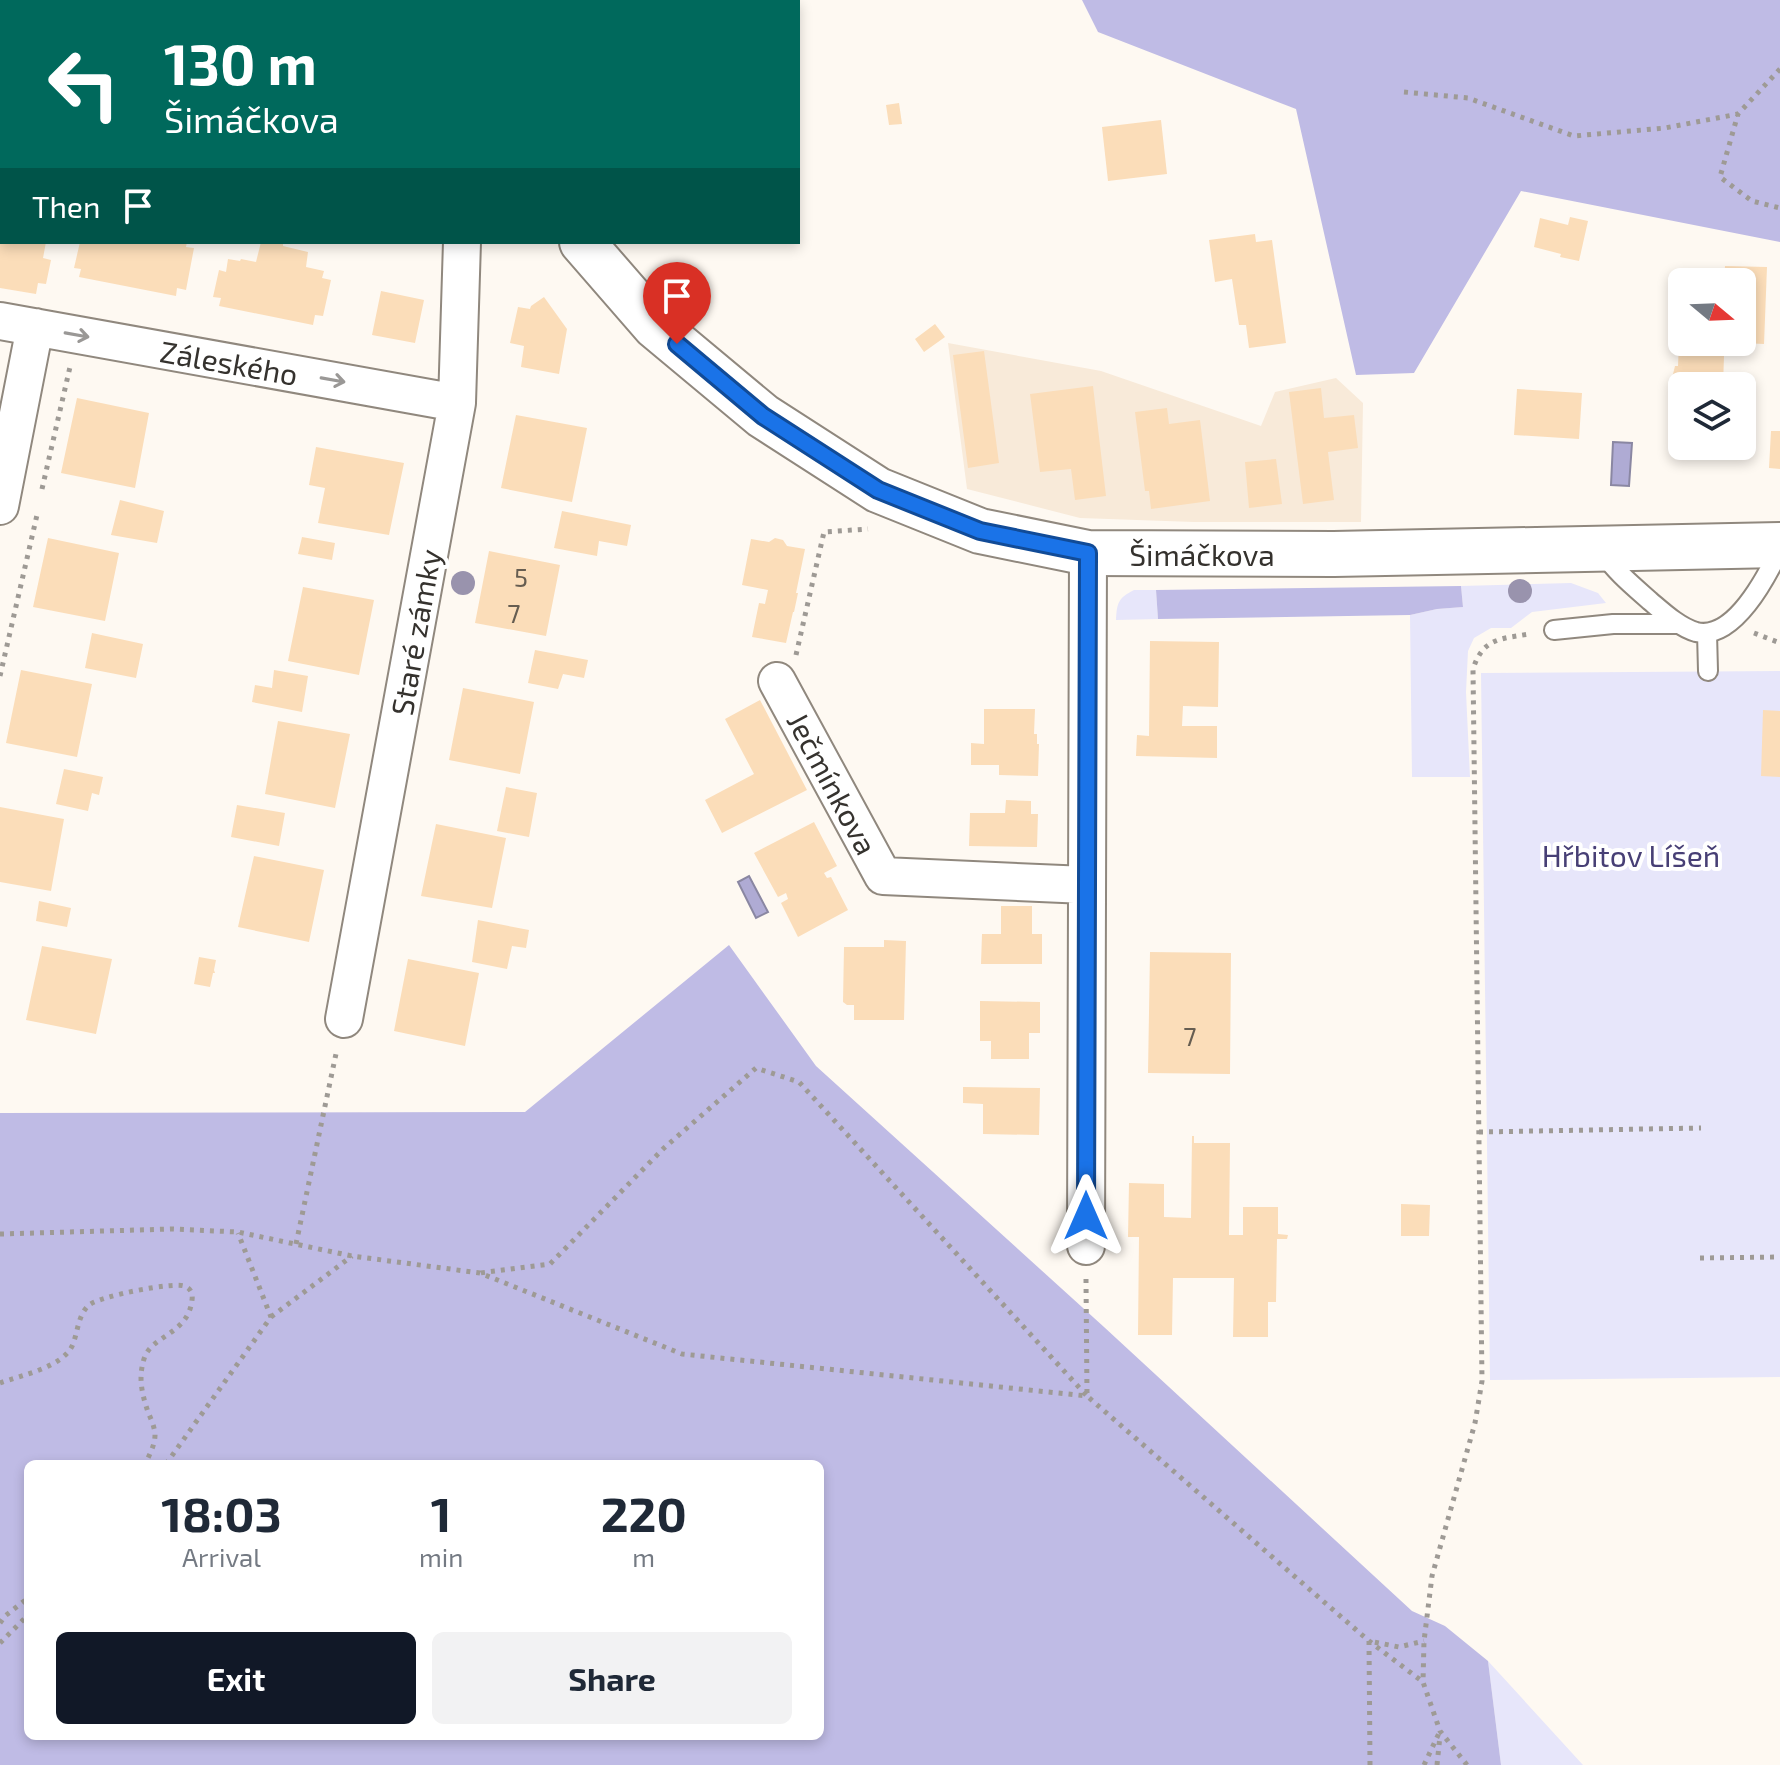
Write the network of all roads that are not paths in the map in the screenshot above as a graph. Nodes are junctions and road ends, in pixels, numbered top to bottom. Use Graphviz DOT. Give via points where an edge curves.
graph roads {
  1 [pos="462,244"];
  2 [pos="584,244"];
  3 [pos="0,321"];
  4 [pos="35,327"];
  5 [pos="457,403"];
  6 [pos="0,506"];
  7 [pos="1780,547"];
  8 [pos="1600,549"];
  9 [pos="1088,553"];
  10 [pos="1679,624"];
  11 [pos="1554,630"];
  12 [pos="1707,633"];
  13 [pos="1708,671"];
  14 [pos="777,681"];
  15 [pos="1086,885"];
  16 [pos="344,1019"];
  17 [pos="1086,1246"];
  1 -- 5 [label="street, Staré zámky"];
  2 -- 9 [label="street, Šimáčkova" via="655,326 763,416 878,490 980,531"];
  3 -- 4 [label="street, Záleského"];
  4 -- 5 [label="street, Záleského, one-way"];
  4 -- 6 [label="street"];
  5 -- 16 [label="street, Staré zámky"];
  7 -- 8 [label="street, Šimáčkova"];
  7 -- 12 [label="lane" via="1768,575 1731,622"];
  8 -- 9 [label="street, Šimáčkova"];
  8 -- 10 [label="lane" via="1612,568"];
  9 -- 15 [label="street"];
  10 -- 11 [label="lane"];
  10 -- 12 [label="lane"];
  12 -- 13 [label="lane"];
  14 -- 15 [label="street, Ječmínkova" via="883,876"];
  15 -- 17 [label="street"];
}
